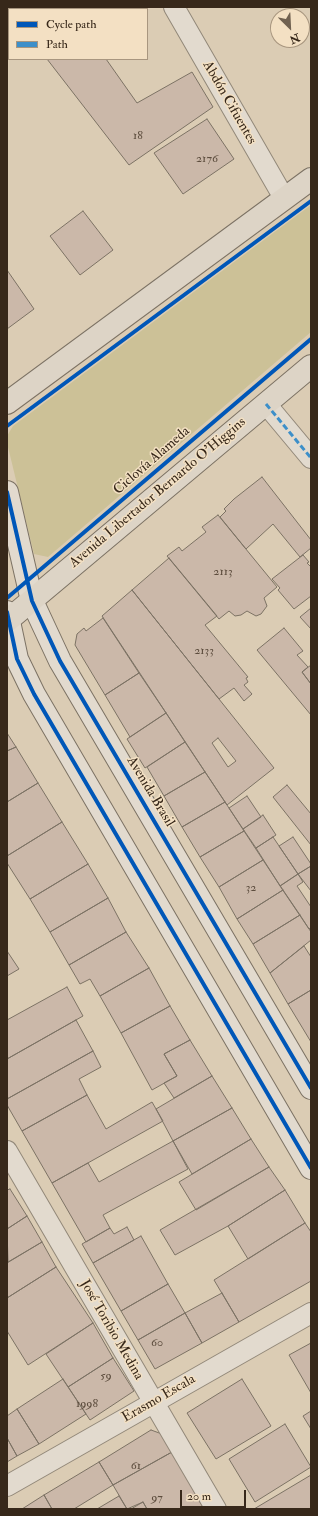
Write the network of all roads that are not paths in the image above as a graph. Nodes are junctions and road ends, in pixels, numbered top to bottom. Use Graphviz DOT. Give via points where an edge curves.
graph roads {
  1 [pos="174,7"];
  2 [pos="311,179"];
  3 [pos="284,198"];
  4 [pos="311,366"];
  5 [pos="7,403"];
  6 [pos="266,404"];
  7 [pos="311,458"];
  8 [pos="7,492"];
  9 [pos="32,600"];
  10 [pos="8,618"];
  11 [pos="311,1088"];
  12 [pos="7,1151"];
  13 [pos="311,1168"];
  14 [pos="311,1313"];
  15 [pos="154,1402"];
  16 [pos="7,1486"];
  17 [pos="216,1509"];
  1 -- 3 [label="street, Abdón Cifuentes"];
  2 -- 3 [label="main road"];
  3 -- 5 [label="main road"];
  4 -- 6 [label="main road, Avenida Libertador Bernardo O'Higgins"];
  6 -- 7 [label="street"];
  6 -- 9 [label="main road, Avenida Libertador Bernardo O'Higgins"];
  8 -- 9 [label="main road, Avenida Brasil"];
  9 -- 10 [label="main road, Avenida Libertador Bernardo O'Higgins"];
  9 -- 11 [label="main road, Avenida Brasil" via="71,680"];
  10 -- 13 [label="main road" via="17,659 34,694"];
  12 -- 15 [label="street, José Toribio Medina"];
  14 -- 15 [label="street, Erasmo Escala"];
  15 -- 16 [label="street, Erasmo Escala"];
  15 -- 17 [label="street, José Toribio Medina"];
}
